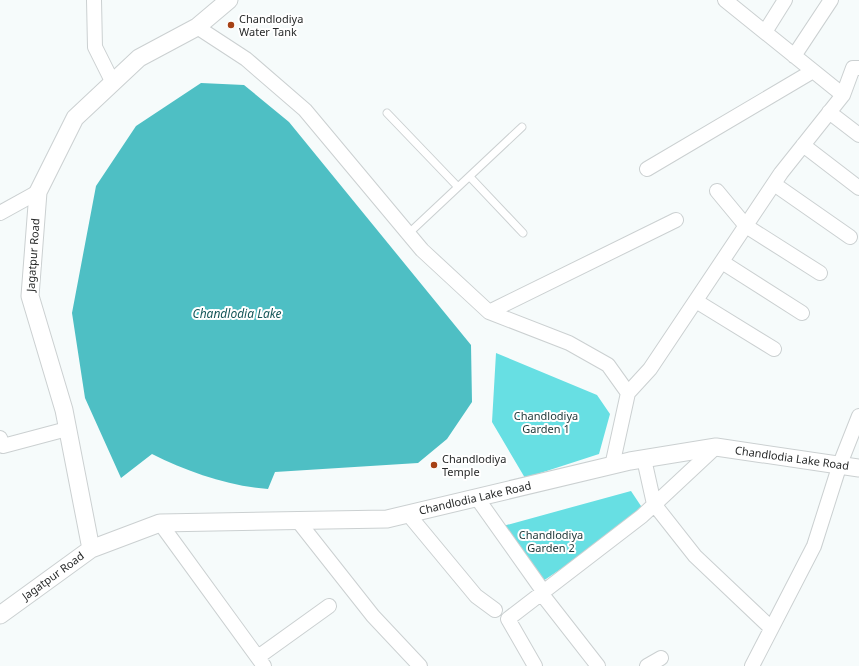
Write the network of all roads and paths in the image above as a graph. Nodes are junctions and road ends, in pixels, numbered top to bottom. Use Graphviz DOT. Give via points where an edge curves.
graph roads {
  1 [pos="94,0"];
  2 [pos="229,0"];
  3 [pos="785,0"];
  4 [pos="831,0"];
  5 [pos="728,1"];
  6 [pos="197,27"];
  7 [pos="765,32"];
  8 [pos="794,56"];
  9 [pos="859,68"];
  10 [pos="813,71"];
  11 [pos="113,83"];
  12 [pos="843,95"];
  13 [pos="829,112"];
  14 [pos="387,113"];
  15 [pos="522,127"];
  16 [pos="859,135"];
  17 [pos="803,145"];
  18 [pos="647,169"];
  19 [pos="470,177"];
  20 [pos="774,184"];
  21 [pos="458,187"];
  22 [pos="859,188"];
  23 [pos="717,191"];
  24 [pos="38,192"];
  25 [pos="0,213"];
  26 [pos="676,220"];
  27 [pos="746,226"];
  28 [pos="523,233"];
  29 [pos="408,234"];
  30 [pos="850,237"];
  31 [pos="722,262"];
  32 [pos="820,273"];
  33 [pos="696,301"];
  34 [pos="490,312"];
  35 [pos="802,312"];
  36 [pos="774,349"];
  37 [pos="628,393"];
  38 [pos="859,416"];
  39 [pos="67,429"];
  40 [pos="1,444"];
  41 [pos="716,447"];
  42 [pos="644,459"];
  43 [pos="840,464"];
  44 [pos="612,466"];
  45 [pos="859,468"];
  46 [pos="478,498"];
  47 [pos="654,504"];
  48 [pos="408,514"];
  49 [pos="298,521"];
  50 [pos="160,523"];
  51 [pos="91,549"];
  52 [pos="542,592"];
  53 [pos="329,606"];
  54 [pos="495,610"];
  55 [pos="0,615"];
  56 [pos="771,628"];
  57 [pos="661,658"];
  58 [pos="261,662"];
  59 [pos="420,666"];
  60 [pos="535,666"];
  61 [pos="598,666"];
  62 [pos="647,666"];
  63 [pos="752,666"];
  1 -- 11 [label="street" via="95,47"];
  2 -- 6 [label="street, Jagatpur Road"];
  3 -- 7 [label="street"];
  4 -- 8 [label="street"];
  5 -- 7 [label="street"];
  6 -- 11 [label="street, Jagatpur Road" via="140,58"];
  6 -- 29 [label="street" via="246,59 305,110"];
  7 -- 8 [label="street"];
  8 -- 10 [label="street"];
  9 -- 12 [label="street" via="853,68"];
  10 -- 12 [label="street"];
  10 -- 18 [label="street"];
  11 -- 24 [label="street, Jagatpur Road" via="76,118"];
  12 -- 13 [label="street"];
  13 -- 16 [label="street"];
  13 -- 17 [label="street"];
  14 -- 21 [label="lane"];
  15 -- 19 [label="lane"];
  17 -- 20 [label="street"];
  17 -- 22 [label="street"];
  19 -- 21 [label="lane"];
  19 -- 28 [label="lane"];
  20 -- 27 [label="street"];
  20 -- 30 [label="street"];
  21 -- 29 [label="lane"];
  23 -- 27 [label="street"];
  24 -- 25 [label="street"];
  24 -- 39 [label="street, Jagatpur Road" via="30,296 64,410"];
  26 -- 34 [label="street"];
  27 -- 31 [label="street"];
  27 -- 32 [label="street"];
  29 -- 34 [label="street"];
  31 -- 33 [label="street"];
  31 -- 35 [label="street"];
  33 -- 36 [label="street"];
  33 -- 37 [label="street" via="650,370"];
  34 -- 37 [label="street" via="569,343 608,365"];
  37 -- 44 [label="street"];
  38 -- 43 [label="street"];
  39 -- 40 [label="street"];
  39 -- 51 [label="street, Jagatpur Road"];
  41 -- 42 [label="street, Chandlodia Lake Road"];
  41 -- 43 [label="street, Chandlodia Lake Road"];
  41 -- 47 [label="street"];
  42 -- 44 [label="street, Chandlodia Lake Road"];
  42 -- 47 [label="street"];
  43 -- 45 [label="street, Chandlodia Lake Road"];
  43 -- 56 [label="street" via="814,546"];
  44 -- 46 [label="street, Chandlodia Lake Road"];
  46 -- 48 [label="street, Chandlodia Lake Road"];
  46 -- 52 [label="street"];
  47 -- 52 [label="street" via="642,516"];
  47 -- 56 [label="street" via="695,556"];
  48 -- 49 [label="street, Chandlodia Lake Road" via="387,520"];
  48 -- 54 [label="street" via="476,596"];
  49 -- 50 [label="street, Chandlodia Lake Road"];
  49 -- 59 [label="street" via="373,616"];
  50 -- 51 [label="street, Chandlodia Lake Road"];
  50 -- 58 [label="street"];
  51 -- 55 [label="street, Jagatpur Road"];
  52 -- 60 [label="street" via="508,618"];
  52 -- 61 [label="street"];
  53 -- 58 [label="street"];
  56 -- 63 [label="street"];
  57 -- 62 [label="street"];
}
